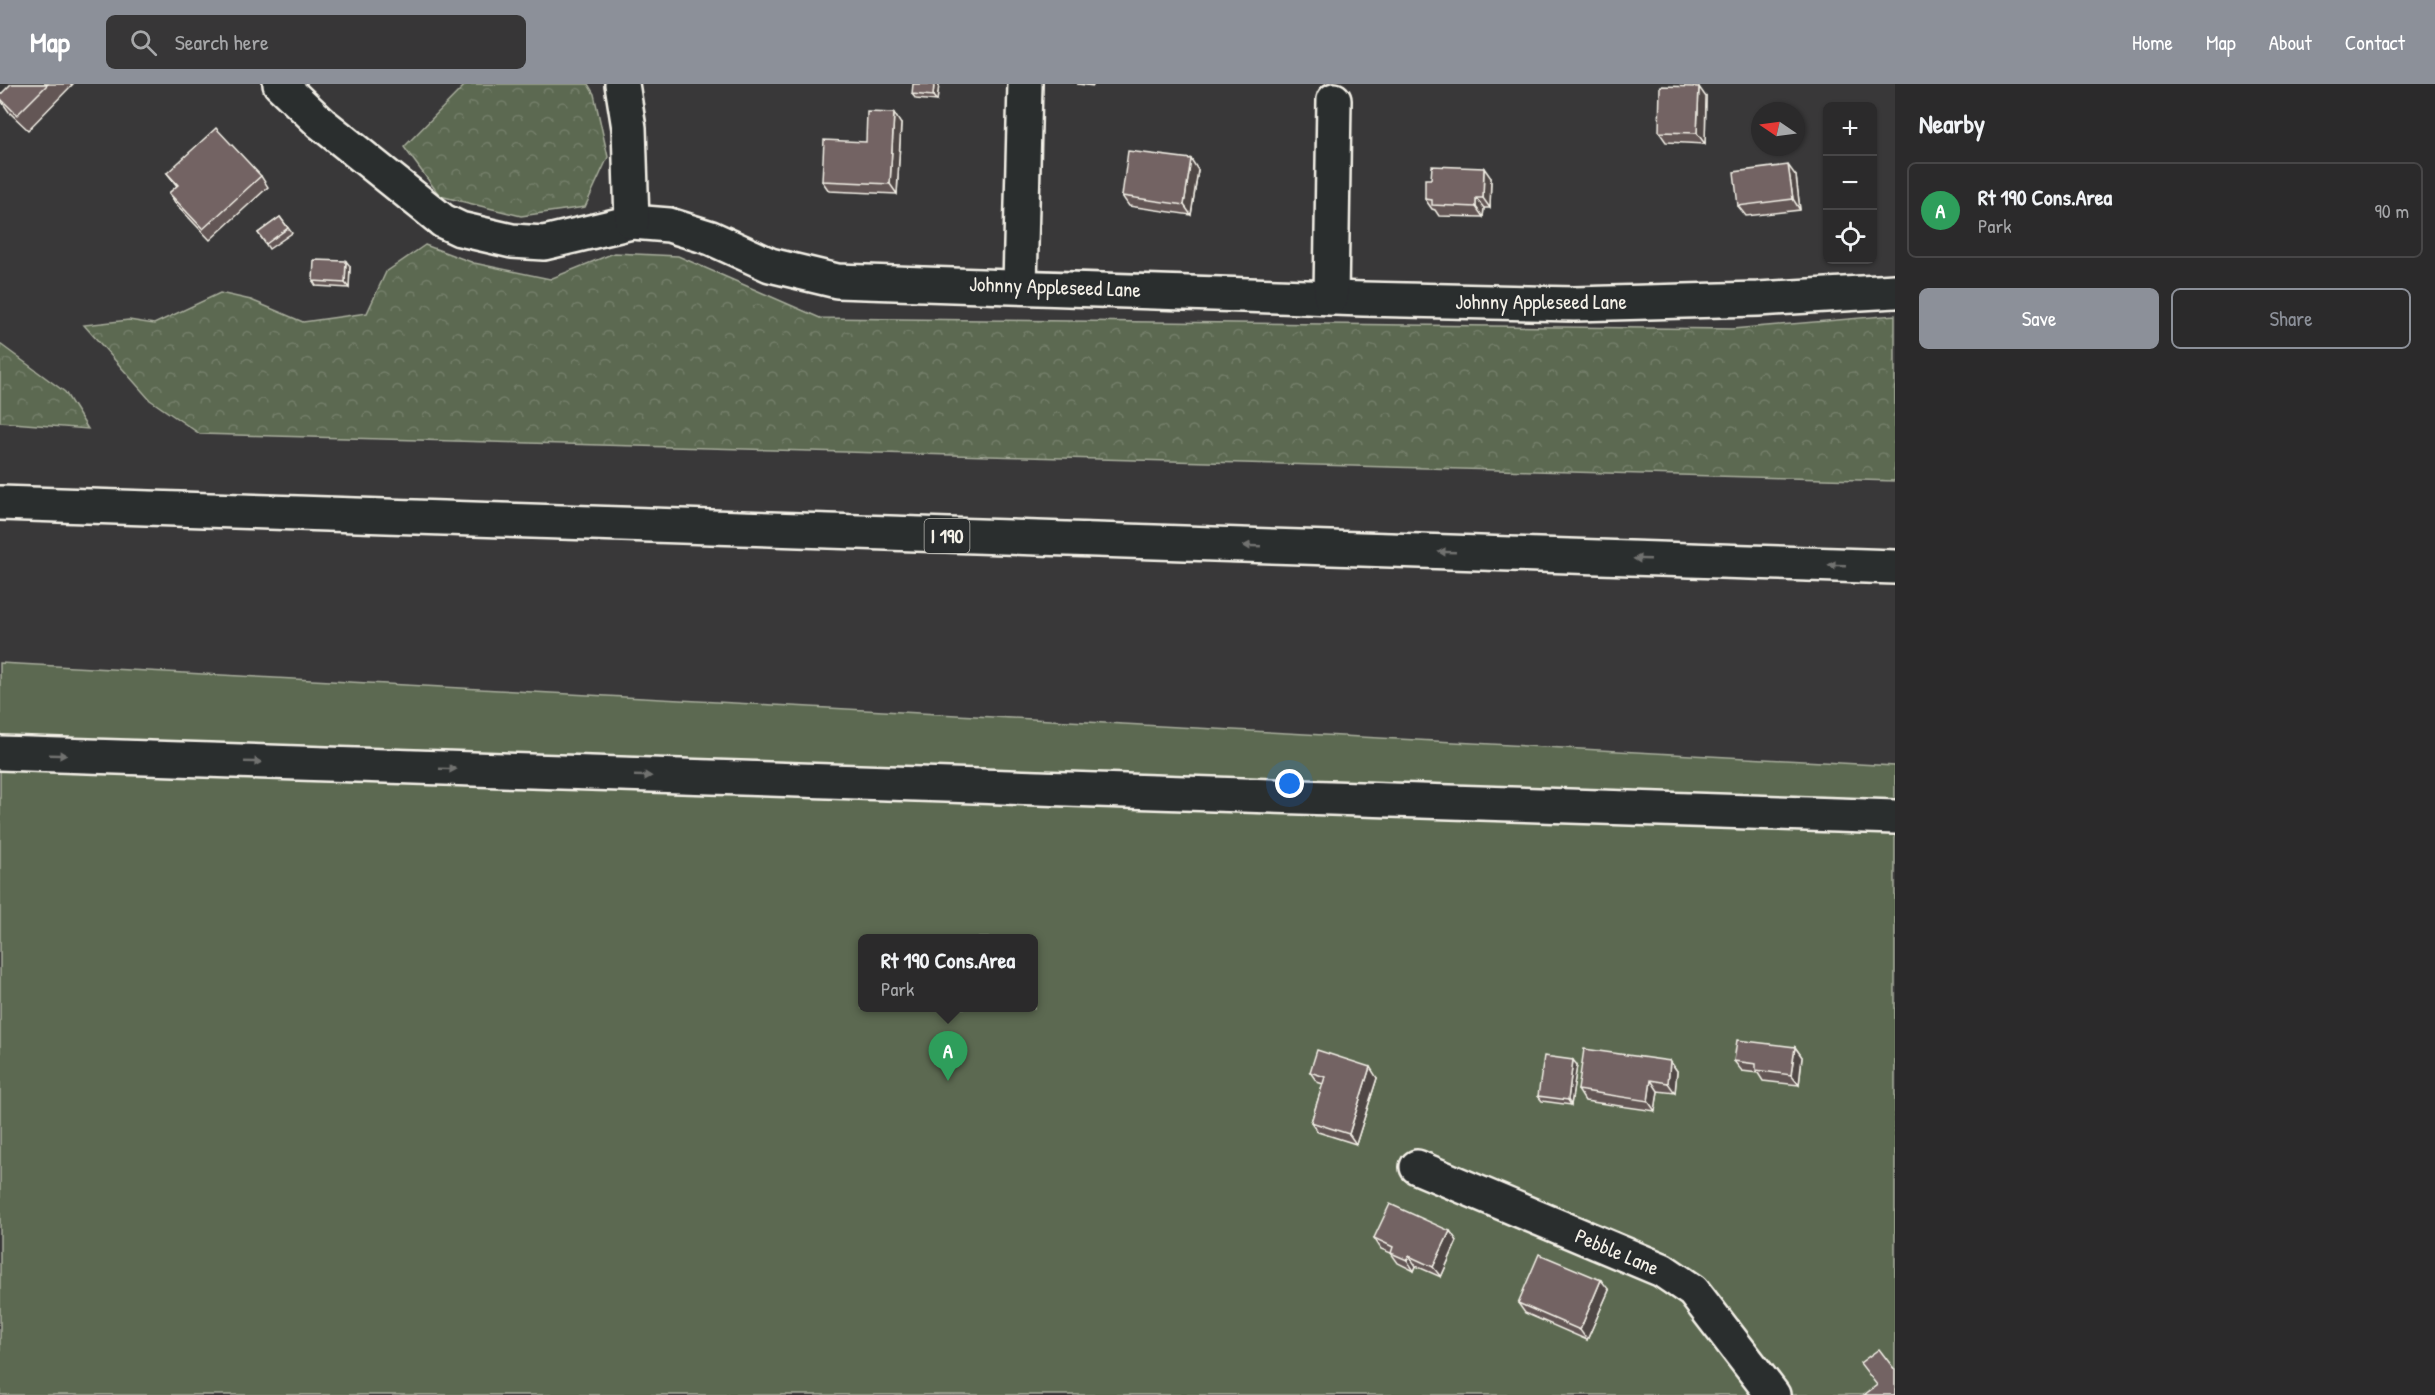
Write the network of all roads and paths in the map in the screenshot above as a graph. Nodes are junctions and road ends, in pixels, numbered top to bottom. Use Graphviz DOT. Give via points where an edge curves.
graph roads {
  1 [pos="280,84"];
  2 [pos="622,84"];
  3 [pos="1025,84"];
  4 [pos="1334,100"];
  5 [pos="632,222"];
  6 [pos="1020,285"];
  7 [pos="1895,291"];
  8 [pos="1331,298"];
  9 [pos="0,503"];
  10 [pos="1895,567"];
  11 [pos="0,753"];
  12 [pos="1895,817"];
  13 [pos="1417,1167"];
  14 [pos="1773,1395"];
  1 -- 5 [label="main road, Johnny Appleseed Lane" via="321,123 426,208 460,228 496,238 544,243"];
  2 -- 5 [label="main road" via="629,128"];
  3 -- 6 [label="main road"];
  4 -- 8 [label="main road"];
  5 -- 6 [label="main road, Johnny Appleseed Lane" via="669,225 711,238 770,266 837,281"];
  6 -- 8 [label="main road, Johnny Appleseed Lane"];
  7 -- 8 [label="main road, Johnny Appleseed Lane" via="1574,304"];
  10 -- 9 [label="main road, I 190, one-way"];
  11 -- 12 [label="main road, one-way"];
  13 -- 14 [label="main road, Pebble Lane" via="1662,1270 1693,1292"];
}
